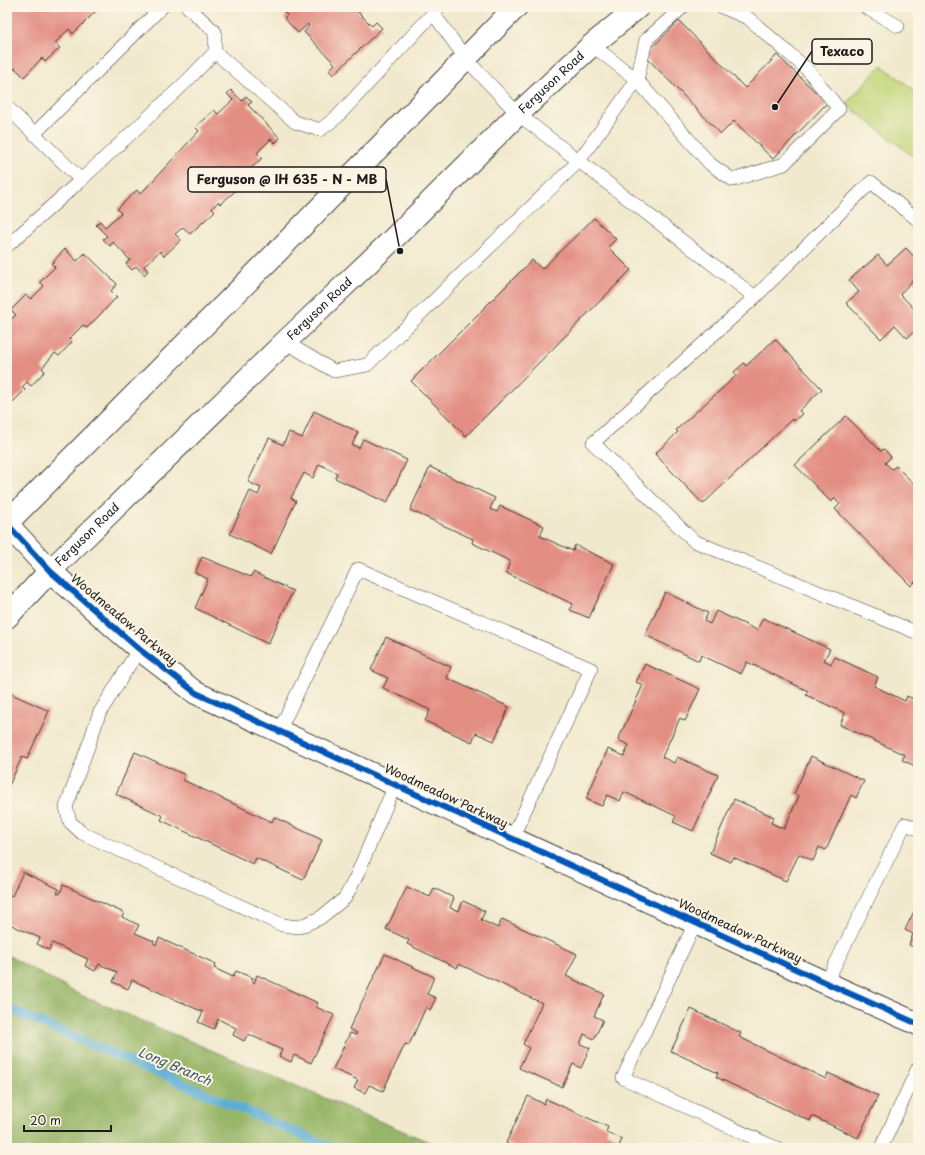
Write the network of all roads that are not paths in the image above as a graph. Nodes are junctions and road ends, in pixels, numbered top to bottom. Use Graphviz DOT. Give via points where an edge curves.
graph roads {
  1 [pos="162,7"];
  2 [pos="188,7"];
  3 [pos="516,7"];
  4 [pos="638,7"];
  5 [pos="682,7"];
  6 [pos="722,7"];
  7 [pos="865,7"];
  8 [pos="436,10"];
  9 [pos="898,26"];
  10 [pos="592,45"];
  11 [pos="215,52"];
  12 [pos="466,59"];
  13 [pos="637,80"];
  14 [pos="7,108"];
  15 [pos="518,114"];
  16 [pos="34,134"];
  17 [pos="578,162"];
  18 [pos="80,180"];
  19 [pos="918,220"];
  20 [pos="7,246"];
  21 [pos="754,297"];
  22 [pos="285,342"];
  23 [pos="7,524"];
  24 [pos="50,570"];
  25 [pos="7,617"];
  26 [pos="918,633"];
  27 [pos="138,650"];
  28 [pos="279,731"];
  29 [pos="395,785"];
  30 [pos="918,829"];
  31 [pos="512,838"];
  32 [pos="695,923"];
  33 [pos="826,983"];
  34 [pos="918,1024"];
  35 [pos="918,1068"];
  36 [pos="776,1148"];
  37 [pos="881,1148"];
  1 -- 16 [label="lane"];
  2 -- 11 [label="lane" via="215,32"];
  3 -- 12 [label="main road"];
  4 -- 10 [label="main road, Ferguson Road"];
  5 -- 13 [label="lane" via="646,40"];
  6 -- 13 [label="lane" via="748,18 807,69 839,109 784,164 733,180 710,164"];
  7 -- 9 [label="lane"];
  8 -- 11 [label="lane" via="337,117 320,130 296,122"];
  8 -- 12 [label="lane"];
  10 -- 13 [label="lane"];
  10 -- 15 [label="main road, Ferguson Road"];
  11 -- 18 [label="lane"];
  12 -- 15 [label="lane"];
  12 -- 23 [label="main road"];
  13 -- 17 [label="lane"];
  14 -- 16 [label="lane"];
  15 -- 17 [label="lane"];
  15 -- 22 [label="main road, Ferguson Road"];
  16 -- 18 [label="lane"];
  17 -- 21 [label="lane"];
  17 -- 22 [label="lane" via="367,365 334,371"];
  18 -- 20 [label="lane"];
  19 -- 21 [label="lane" via="871,182"];
  21 -- 26 [label="lane" via="593,443 694,540"];
  22 -- 24 [label="main road, Ferguson Road"];
  23 -- 24 [label="main road, Woodmeadow Parkway"];
  24 -- 25 [label="main road, Ferguson Road"];
  24 -- 27 [label="main road, Woodmeadow Parkway"];
  27 -- 28 [label="main road, Woodmeadow Parkway" via="196,693"];
  27 -- 29 [label="lane" via="99,714 66,807 70,822 82,833 282,926 299,927 320,918 345,898"];
  28 -- 29 [label="main road, Woodmeadow Parkway"];
  28 -- 31 [label="lane" via="358,569 591,669"];
  29 -- 31 [label="main road, Woodmeadow Parkway"];
  30 -- 33 [label="lane" via="905,824"];
  31 -- 32 [label="main road, Woodmeadow Parkway"];
  32 -- 33 [label="main road, Woodmeadow Parkway"];
  32 -- 36 [label="lane" via="623,1078"];
  33 -- 34 [label="main road, Woodmeadow Parkway"];
  35 -- 37 [label="lane"];
}
